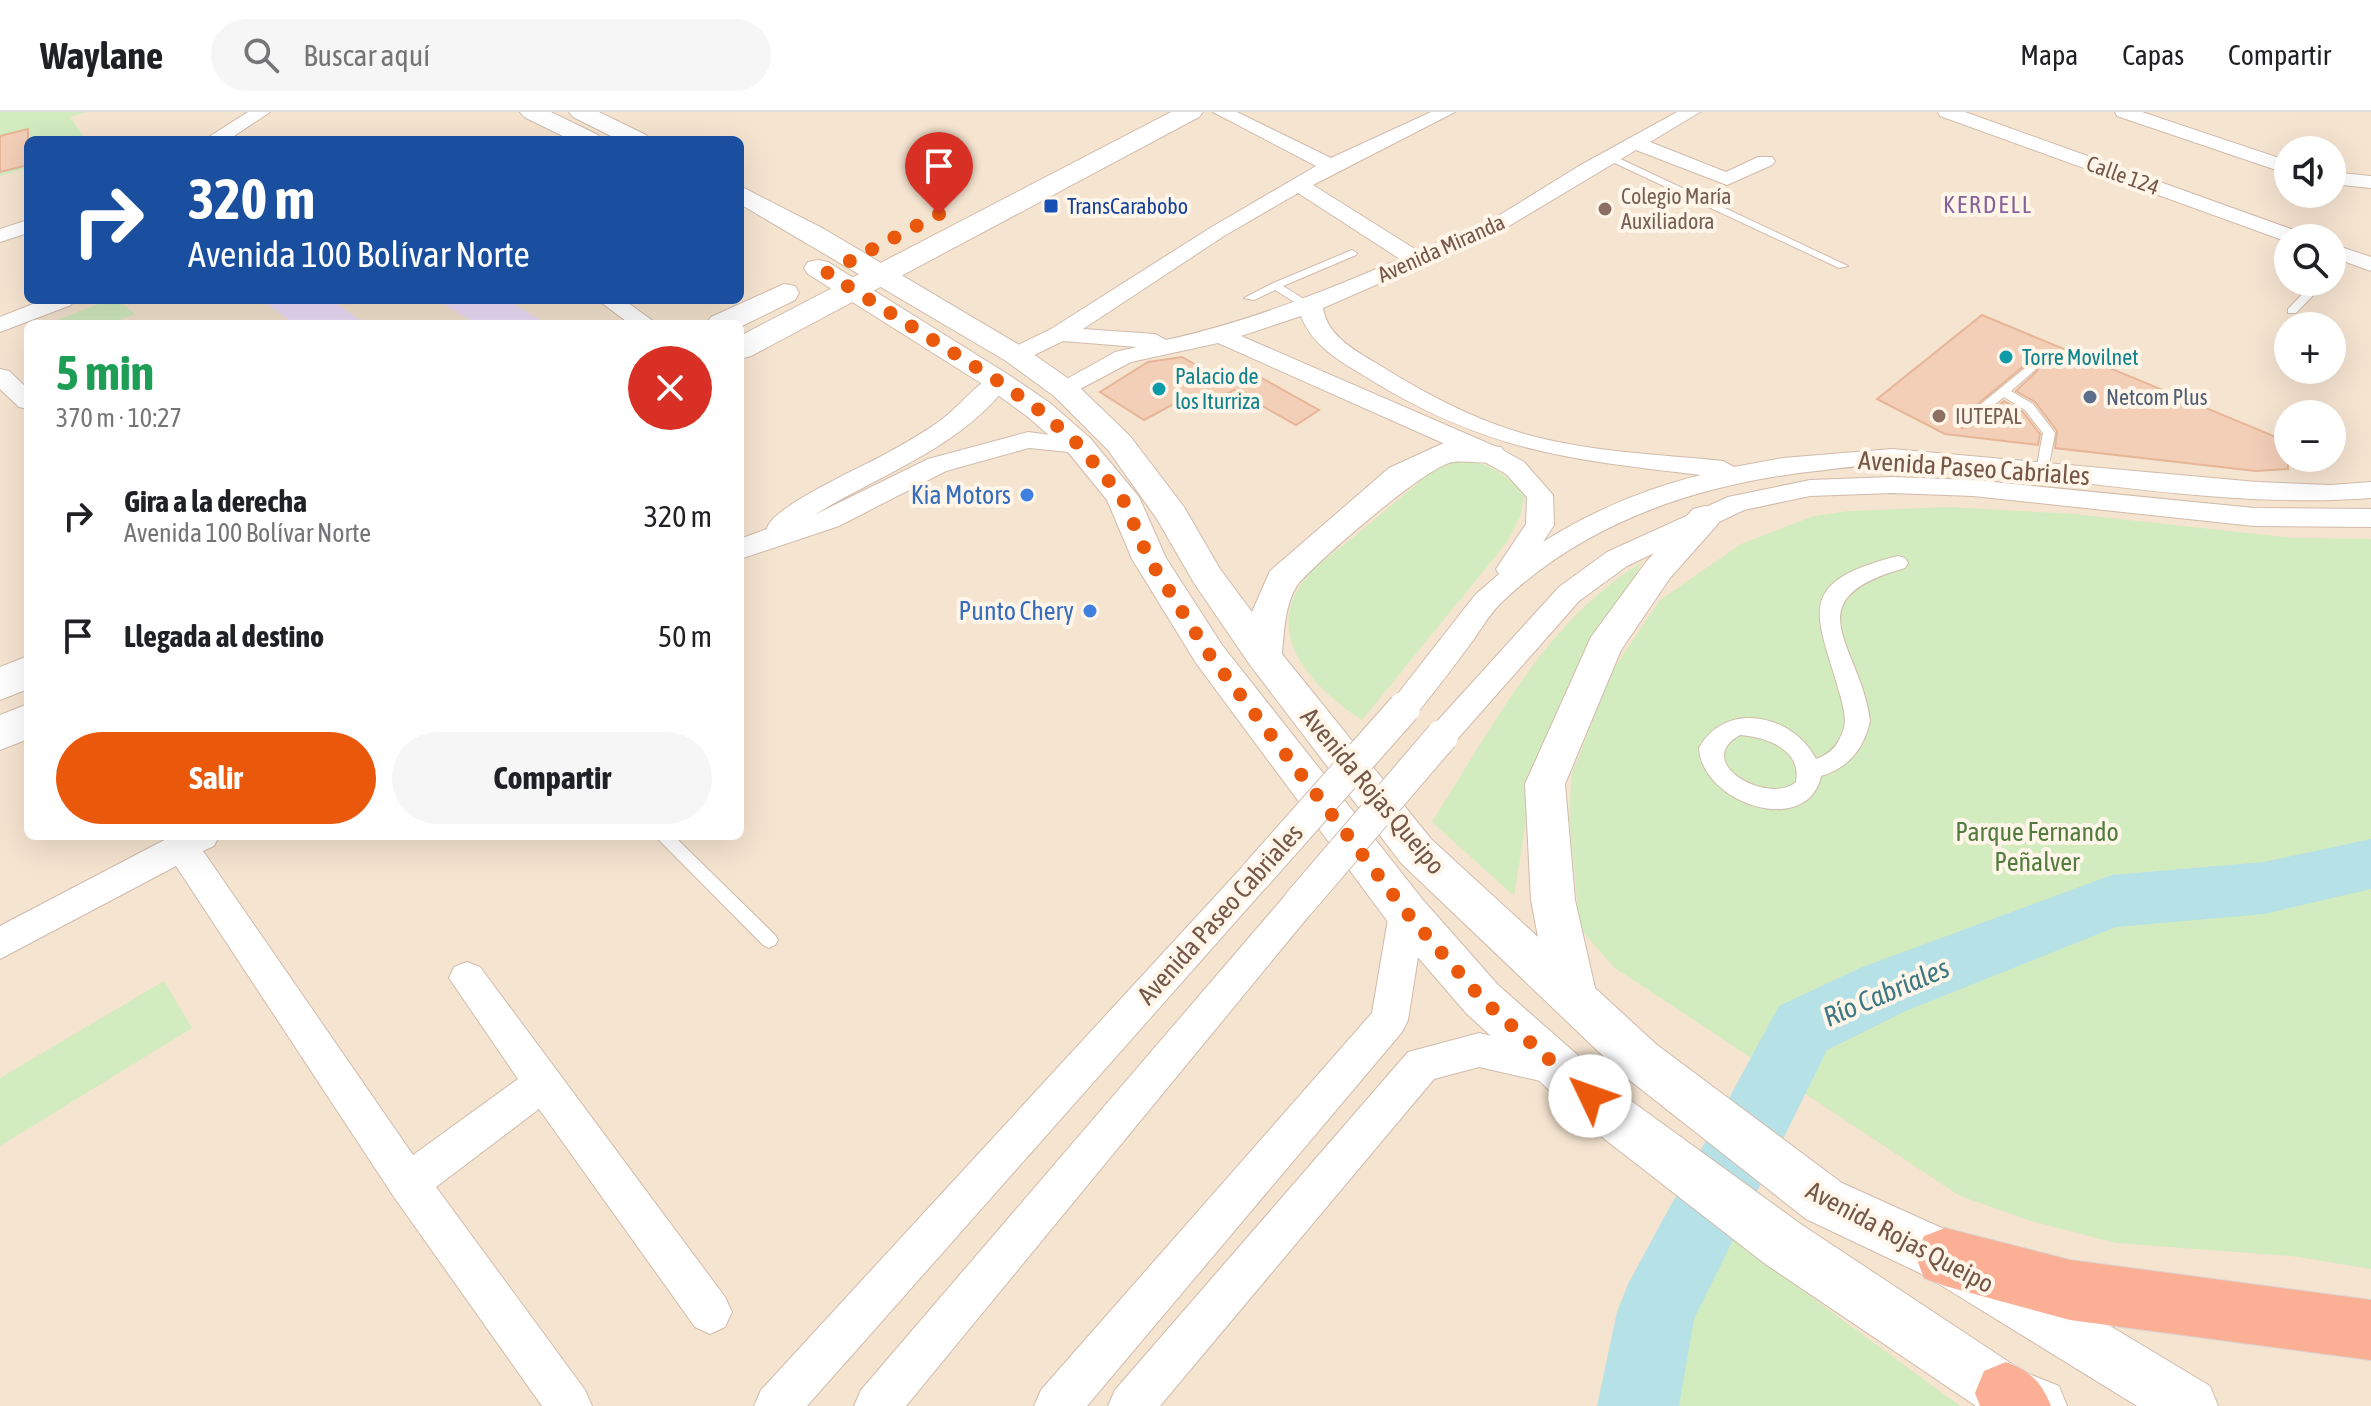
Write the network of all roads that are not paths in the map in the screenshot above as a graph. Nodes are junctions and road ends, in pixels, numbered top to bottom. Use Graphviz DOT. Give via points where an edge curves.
graph roads {
  1 [pos="261,112"];
  2 [pos="532,112"];
  3 [pos="581,112"];
  4 [pos="1134,112"];
  5 [pos="1190,112"];
  6 [pos="1222,112"];
  7 [pos="1446,112"];
  8 [pos="1691,112"];
  9 [pos="1947,112"];
  10 [pos="2124,112"];
  11 [pos="221,136"];
  12 [pos="582,136"];
  13 [pos="630,136"];
  14 [pos="1635,143"];
  15 [pos="1609,157"];
  16 [pos="1765,161"];
  17 [pos="2274,163"];
  18 [pos="1332,166"];
  19 [pos="2346,179"];
  20 [pos="2371,182"];
  21 [pos="1299,185"];
  22 [pos="981,192"];
  23 [pos="744,197"];
  24 [pos="2274,229"];
  25 [pos="1352,253"];
  26 [pos="1417,260"];
  27 [pos="2346,260"];
  28 [pos="2371,264"];
  29 [pos="850,266"];
  30 [pos="1843,266"];
  31 [pos="1275,286"];
  32 [pos="2306,296"];
  33 [pos="1250,298"];
  34 [pos="53,304"];
  35 [pos="615,304"];
  36 [pos="1309,306"];
  37 [pos="2292,311"];
  38 [pos="640,320"];
  39 [pos="731,320"];
  40 [pos="0,325"];
  41 [pos="1252,325"];
  42 [pos="1059,334"];
  43 [pos="1220,335"];
  44 [pos="1174,343"];
  45 [pos="744,346"];
  46 [pos="1007,368"];
  47 [pos="2030,368"];
  48 [pos="0,376"];
  49 [pos="1065,390"];
  50 [pos="2003,391"];
  51 [pos="1407,394"];
  52 [pos="24,398"];
  53 [pos="1965,422"];
  54 [pos="1079,445"];
  55 [pos="1490,454"];
  56 [pos="2042,470"];
  57 [pos="1746,472"];
  58 [pos="2371,490"];
  59 [pos="1705,517"];
  60 [pos="2371,518"];
  61 [pos="752,544"];
  62 [pos="1898,563"];
  63 [pos="1491,596"];
  64 [pos="1263,656"];
  65 [pos="24,673"];
  66 [pos="0,685"];
  67 [pos="24,722"];
  68 [pos="0,734"];
  69 [pos="1810,769"];
  70 [pos="667,840"];
  71 [pos="192,842"];
  72 [pos="1407,913"];
  73 [pos="769,940"];
  74 [pos="0,944"];
  75 [pos="467,978"];
  76 [pos="1574,999"];
  77 [pos="1558,1066"];
  78 [pos="543,1083"];
  79 [pos="408,1183"];
  80 [pos="1945,1257"];
  81 [pos="710,1312"];
  82 [pos="2371,1330"];
  83 [pos="2022,1402"];
  84 [pos="569,1406"];
  85 [pos="777,1406"];
  86 [pos="877,1406"];
  87 [pos="1057,1406"];
  88 [pos="1131,1406"];
  89 [pos="2190,1406"];
  1 -- 11 [label="street"];
  2 -- 12 [label="street"];
  3 -- 13 [label="street"];
  4 -- 22 [label="main road"];
  5 -- 29 [label="main road"];
  6 -- 18 [label="street"];
  7 -- 18 [label="street"];
  8 -- 14 [label="street, Avenida Miranda"];
  9 -- 24 [label="street, Calle 124"];
  10 -- 17 [label="street"];
  14 -- 15 [label="street, Avenida Miranda"];
  14 -- 16 [label="street" via="1727,179"];
  15 -- 26 [label="street, Avenida Miranda" via="1497,225"];
  15 -- 30 [label="lane"];
  18 -- 21 [label="street"];
  19 -- 20 [label="street"];
  21 -- 26 [label="street"];
  21 -- 42 [label="street"];
  23 -- 29 [label="street, Avenida Rojas Queipo"];
  25 -- 31 [label="lane"];
  26 -- 36 [label="street, Avenida Miranda"];
  27 -- 28 [label="street"];
  29 -- 39 [label="main road"];
  29 -- 45 [label="main road"];
  29 -- 46 [label="street, Avenida Rojas Queipo"];
  31 -- 33 [label="lane"];
  31 -- 36 [label="lane"];
  32 -- 37 [label="lane"];
  34 -- 40 [label="street"];
  35 -- 38 [label="street"];
  36 -- 41 [label="street, Avenida Miranda"];
  36 -- 51 [label="street" via="1327,342"];
  41 -- 43 [label="street, Avenida Miranda"];
  41 -- 51 [label="street"];
  42 -- 44 [label="street"];
  42 -- 46 [label="street"];
  43 -- 44 [label="street, Avenida Miranda"];
  43 -- 55 [label="street"];
  44 -- 49 [label="street" via="1123,357"];
  46 -- 49 [label="street, Avenida Rojas Queipo"];
  46 -- 54 [label="street, Avenida Rojas Queipo" via="1039,410"];
  46 -- 61 [label="street" via="979,404 939,433 812,502"];
  47 -- 50 [label="lane"];
  48 -- 52 [label="street"];
  49 -- 64 [label="street, Avenida Rojas Queipo" via="1119,443"];
  50 -- 53 [label="lane"];
  50 -- 56 [label="lane" via="2029,407 2049,433"];
  51 -- 57 [label="street" via="1485,429 1565,450"];
  54 -- 61 [label="street" via="1028,440 999,446 937,465 829,520"];
  54 -- 72 [label="street, Avenida Rojas Queipo" via="1122,497 1149,559 1209,654"];
  55 -- 63 [label="street" via="1515,468 1540,495 1540,525"];
  55 -- 64 [label="street" via="1446,452 1401,475 1282,579 1268,617"];
  56 -- 57 [label="street, Avenida Paseo Cabriales" via="1892,457 1833,459"];
  56 -- 58 [label="street, Avenida Paseo Cabriales" via="2257,490"];
  57 -- 63 [label="street, Avenida Paseo Cabriales" via="1653,495 1608,513 1527,565"];
  59 -- 60 [label="street, Avenida Paseo Cabriales" via="1737,503 1810,488 1892,485 1973,488 2254,517"];
  59 -- 76 [label="street" via="1658,570 1604,646 1545,784 1553,900"];
  59 -- 86 [label="street, Avenida Paseo Cabriales, bridge" via="1617,559 1569,594 1300,902"];
  62 -- 69 [label="street" via="1867,570 1832,599 1827,615 1831,638 1858,722 1842,757"];
  63 -- 85 [label="street, Avenida Paseo Cabriales, bridge" via="1404,708"];
  64 -- 76 [label="street, Avenida Rojas Queipo" via="1416,851"];
  65 -- 66 [label="main road"];
  67 -- 68 [label="main road"];
  70 -- 73 [label="lane"];
  71 -- 74 [label="street"];
  71 -- 79 [label="street"];
  72 -- 77 [label="street, Avenida Rojas Queipo" via="1482,999"];
  72 -- 87 [label="street" via="1389,1020"];
  75 -- 78 [label="street"];
  76 -- 80 [label="street, Avenida Rojas Queipo" via="1640,1060 1824,1201"];
  77 -- 83 [label="street, Avenida Rojas Queipo" via="1606,1111 1783,1244"];
  77 -- 88 [label="street" via="1479,1050 1422,1064"];
  78 -- 79 [label="street"];
  78 -- 81 [label="street"];
  79 -- 84 [label="street"];
  80 -- 82 [label="highway" via="2070,1290"];
  80 -- 89 [label="street, Avenida Rojas Queipo"];
}
